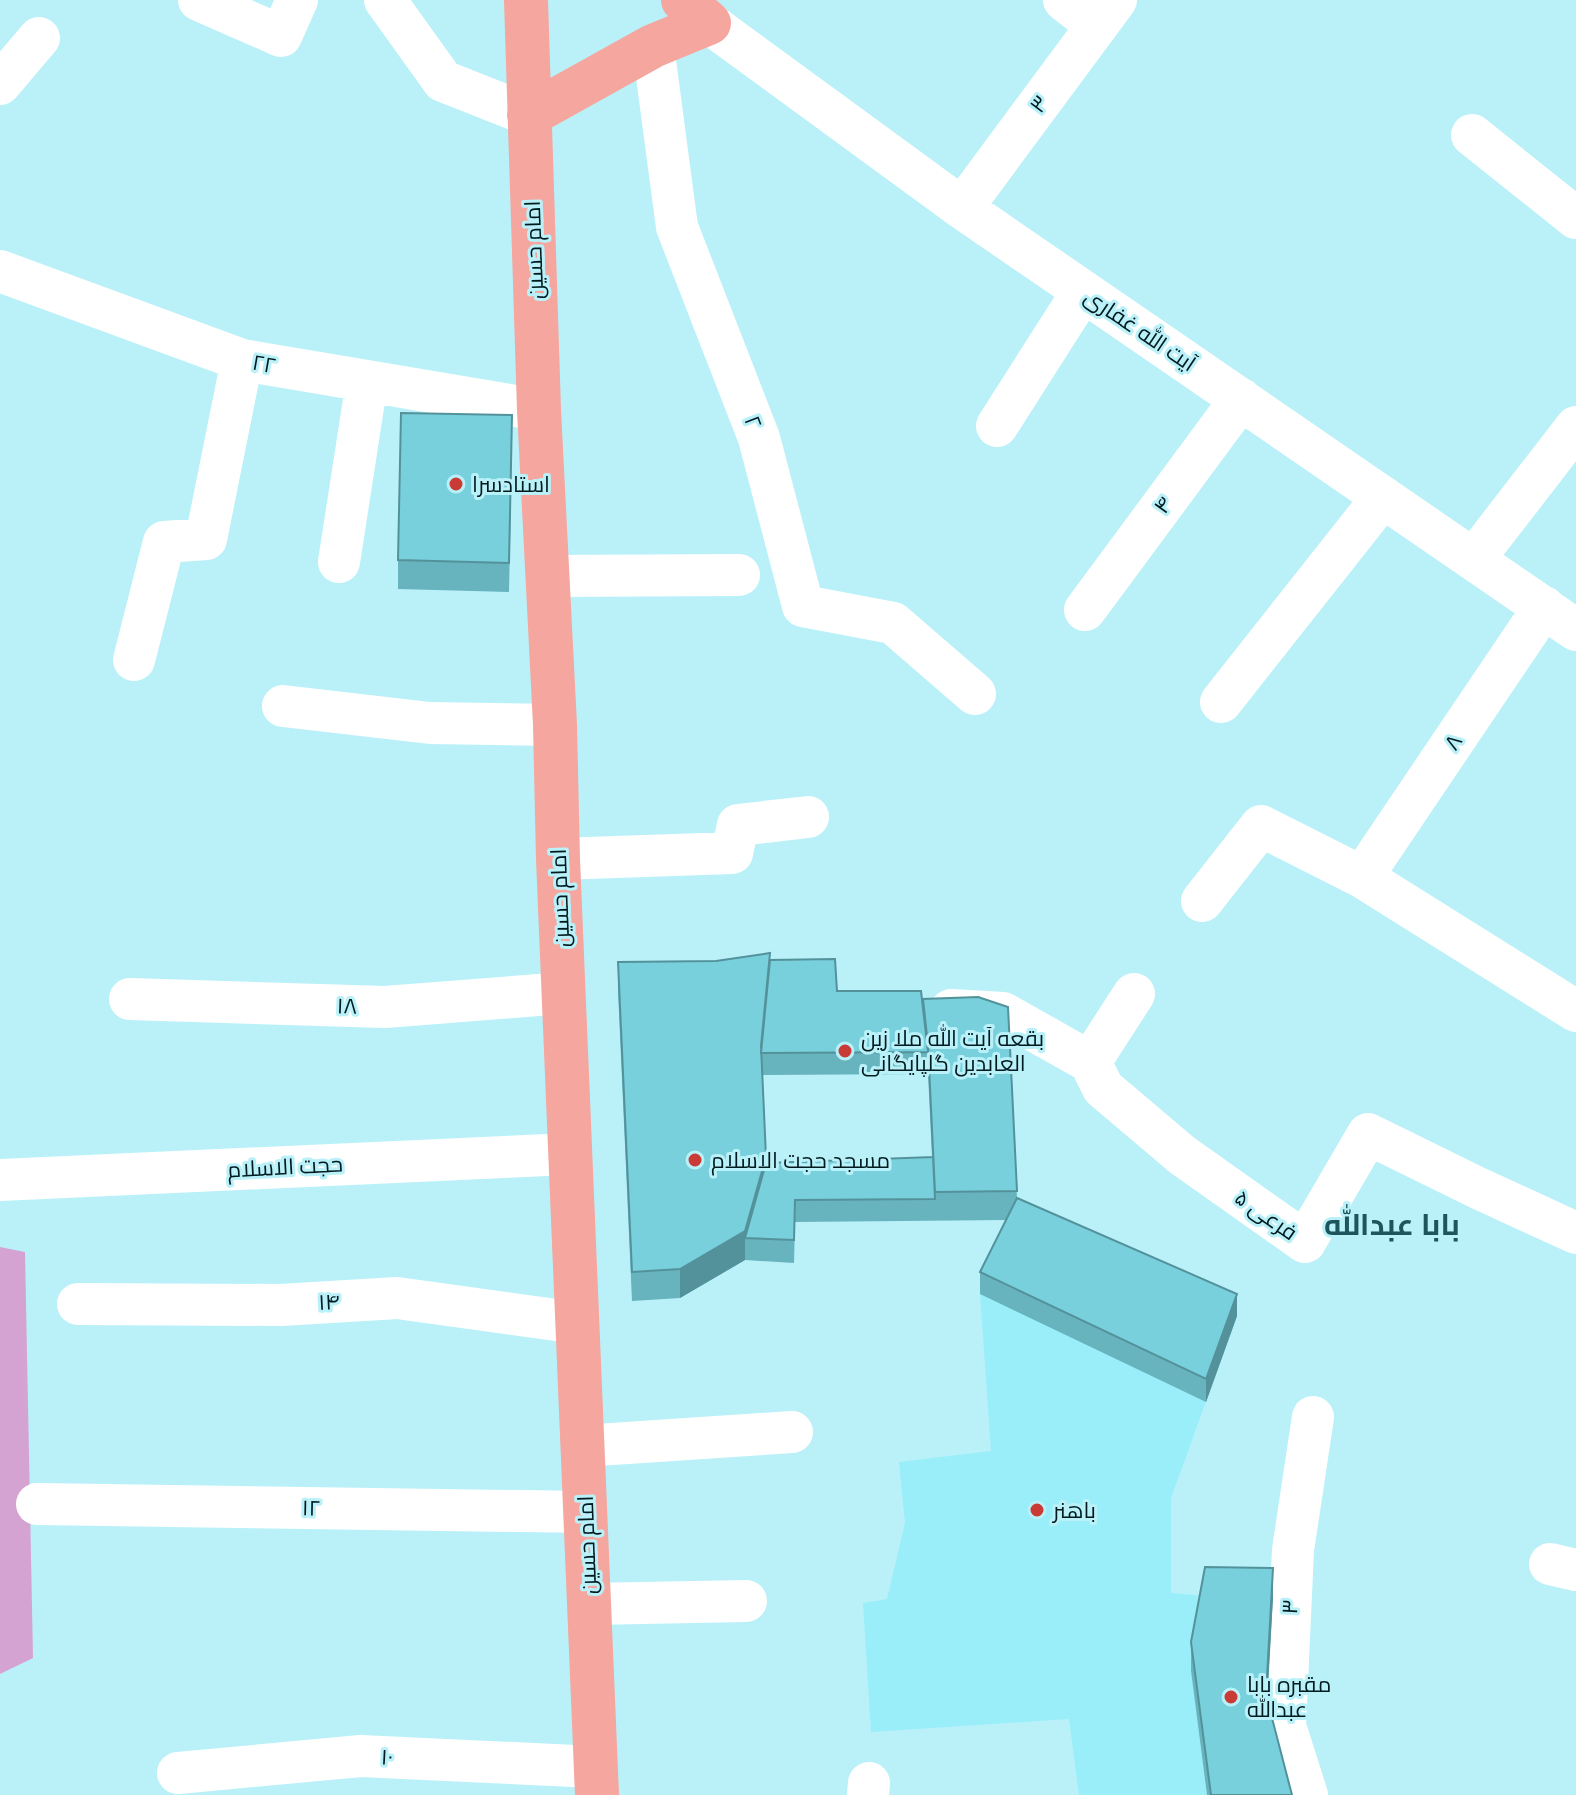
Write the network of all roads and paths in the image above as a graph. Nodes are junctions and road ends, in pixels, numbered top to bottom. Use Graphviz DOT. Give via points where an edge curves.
graph roads {
  1 [pos="199,0"];
  2 [pos="297,0"];
  3 [pos="385,0"];
  4 [pos="526,0"];
  5 [pos="1064,0"];
  6 [pos="696,12"];
  7 [pos="1107,13"];
  8 [pos="39,38"];
  9 [pos="653,46"];
  10 [pos="0,84"];
  11 [pos="529,115"];
  12 [pos="1472,135"];
  13 [pos="962,208"];
  14 [pos="1576,218"];
  15 [pos="0,272"];
  16 [pos="1083,291"];
  17 [pos="242,360"];
  18 [pos="367,381"];
  19 [pos="1241,399"];
  20 [pos="539,410"];
  21 [pos="997,426"];
  22 [pos="1576,427"];
  23 [pos="1383,497"];
  24 [pos="1474,559"];
  25 [pos="339,562"];
  26 [pos="739,575"];
  27 [pos="548,576"];
  28 [pos="1085,610"];
  29 [pos="1560,619"];
  30 [pos="134,660"];
  31 [pos="975,694"];
  32 [pos="1221,702"];
  33 [pos="283,706"];
  34 [pos="555,725"];
  35 [pos="808,817"];
  36 [pos="558,859"];
  37 [pos="1362,877"];
  38 [pos="1202,901"];
  39 [pos="564,993"];
  40 [pos="1134,994"];
  41 [pos="130,999"];
  42 [pos="936,1009"];
  43 [pos="1576,1011"];
  44 [pos="1090,1062"];
  45 [pos="570,1154"];
  46 [pos="0,1180"];
  47 [pos="1576,1233"];
  48 [pos="78,1304"];
  49 [pos="578,1323"];
  50 [pos="1313,1417"];
  51 [pos="792,1432"];
  52 [pos="582,1446"];
  53 [pos="37,1504"];
  54 [pos="586,1512"];
  55 [pos="746,1601"];
  56 [pos="589,1604"];
  57 [pos="178,1773"];
  58 [pos="597,1781"];
  59 [pos="1307,1795"];
  1 -- 2 [label="street" via="281,36"];
  3 -- 11 [label="street" via="443,81"];
  4 -- 11 [label="main road, امام حسین"];
  5 -- 7 [label="street"];
  6 -- 9 [label="main road"];
  6 -- 13 [label="street, آیت الله غفاری"];
  7 -- 13 [label="street, ۳"];
  8 -- 10 [label="street"];
  9 -- 11 [label="main road"];
  9 -- 31 [label="street, ۲" via="677,227 759,438 803,606 893,623"];
  11 -- 20 [label="main road, امام حسین"];
  12 -- 14 [label="street"];
  13 -- 16 [label="street, آیت الله غفاری"];
  15 -- 17 [label="street, ۲۲"];
  16 -- 19 [label="street, آیت الله غفاری"];
  16 -- 21 [label="street"];
  17 -- 18 [label="street, ۲۲"];
  17 -- 30 [label="street" via="206,539 164,542"];
  18 -- 20 [label="street, ۲۲"];
  18 -- 25 [label="street"];
  19 -- 23 [label="street, آیت الله غفاری"];
  19 -- 28 [label="street, ۴"];
  20 -- 27 [label="main road, امام حسین"];
  22 -- 24 [label="street"];
  23 -- 24 [label="street, آیت الله غفاری"];
  23 -- 32 [label="street"];
  24 -- 29 [label="street, آیت الله غفاری"];
  26 -- 27 [label="street"];
  27 -- 34 [label="main road, امام حسین"];
  29 -- 37 [label="street, ۸"];
  33 -- 34 [label="street" via="430,723"];
  34 -- 36 [label="main road, امام حسین"];
  35 -- 36 [label="street" via="738,825 732,853"];
  36 -- 39 [label="main road, امام حسین"];
  37 -- 38 [label="street" via="1261,826"];
  37 -- 43 [label="street"];
  39 -- 41 [label="street, ۱۸" via="385,1007"];
  39 -- 45 [label="main road, امام حسین"];
  40 -- 44 [label="street"];
  42 -- 44 [label="street, فرعی ۵" via="1003,1013"];
  44 -- 47 [label="street, فرعی ۵" via="1103,1088 1182,1155 1305,1242 1368,1134"];
  45 -- 46 [label="street, حجت الاسلام"];
  45 -- 49 [label="main road, امام حسین"];
  48 -- 49 [label="street, ۱۴" via="281,1305 397,1298"];
  49 -- 52 [label="main road, امام حسین"];
  50 -- 59 [label="street, ۳" via="1293,1550 1285,1726"];
  51 -- 52 [label="street"];
  52 -- 54 [label="main road, امام حسین"];
  53 -- 54 [label="street, ۱۲"];
  54 -- 56 [label="main road, امام حسین"];
  55 -- 56 [label="street"];
  56 -- 58 [label="main road, امام حسین"];
  57 -- 58 [label="street, ۱۰" via="361,1756"];
}
